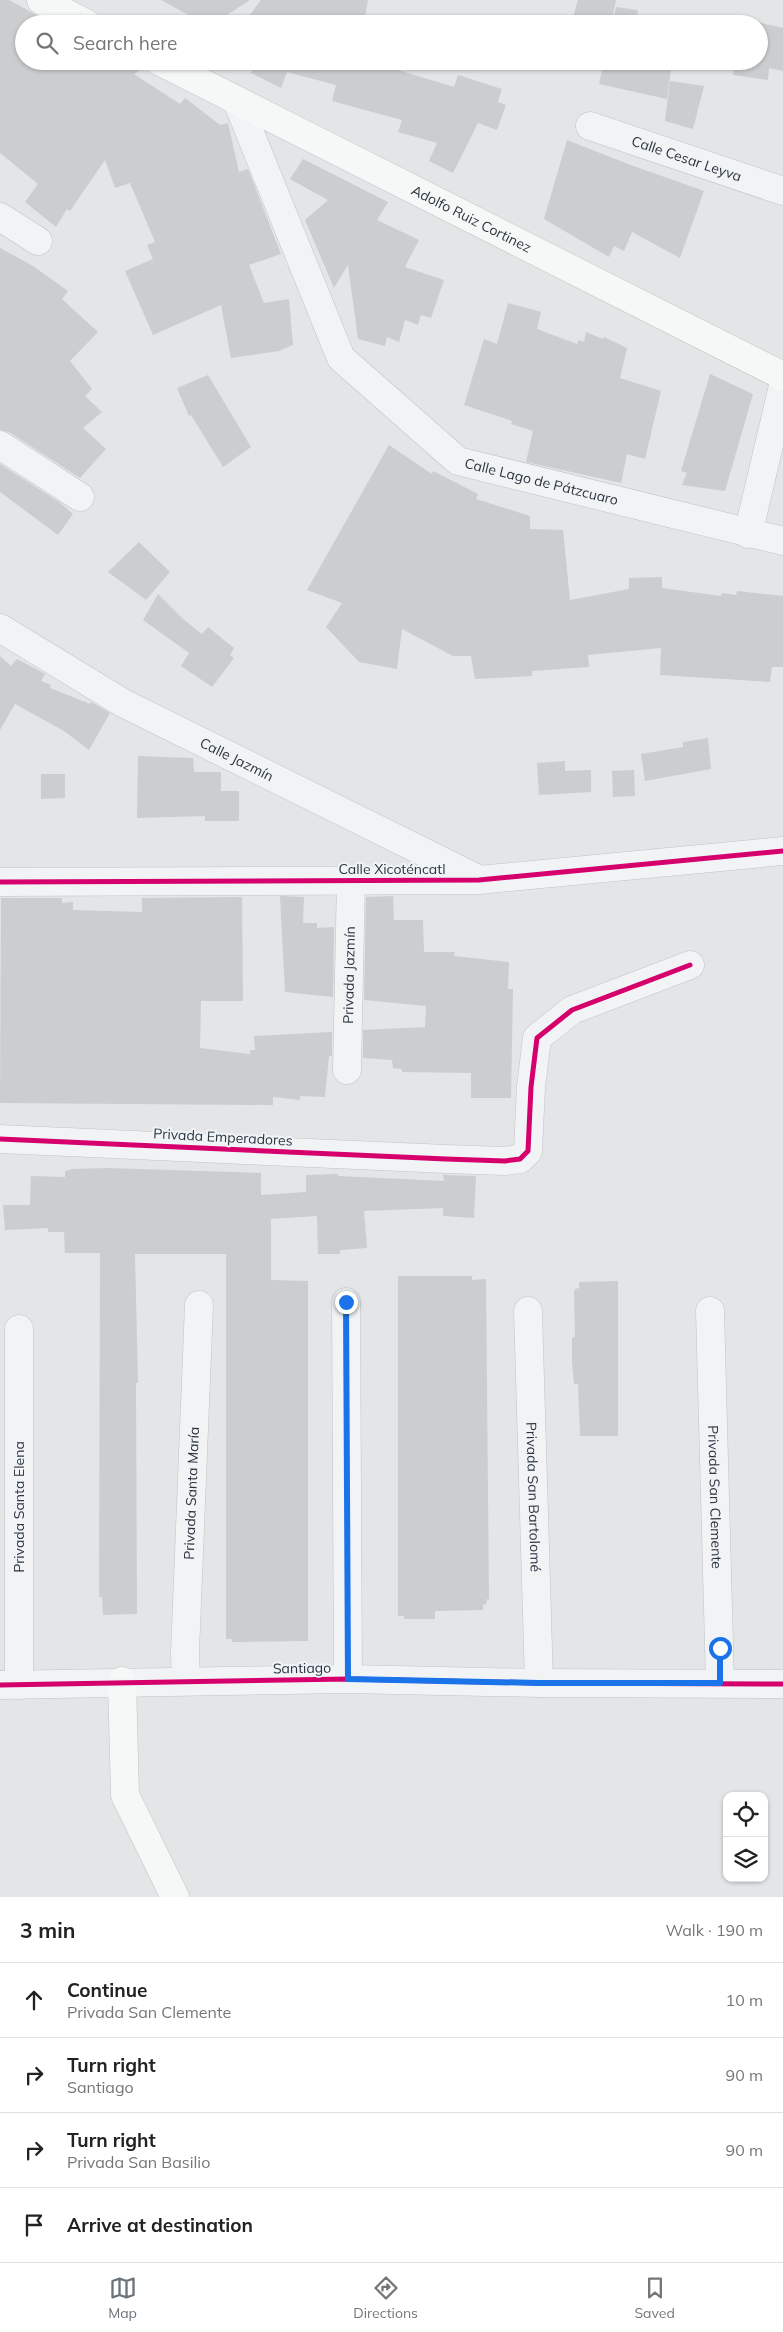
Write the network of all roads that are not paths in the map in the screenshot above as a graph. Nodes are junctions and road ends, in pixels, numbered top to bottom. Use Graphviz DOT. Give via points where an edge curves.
graph roads {
  1 [pos="41,0"];
  2 [pos="70,15"];
  3 [pos="176,70"];
  4 [pos="237,102"];
  5 [pos="590,126"];
  6 [pos="783,191"];
  7 [pos="0,216"];
  8 [pos="38,240"];
  9 [pos="783,376"];
  10 [pos="783,386"];
  11 [pos="0,445"];
  12 [pos="80,497"];
  13 [pos="748,534"];
  14 [pos="783,541"];
  15 [pos="0,628"];
  16 [pos="783,851"];
  17 [pos="351,880"];
  18 [pos="479,880"];
  19 [pos="0,882"];
  20 [pos="690,965"];
  21 [pos="347,1070"];
  22 [pos="0,1139"];
  23 [pos="346,1302"];
  24 [pos="199,1305"];
  25 [pos="710,1310"];
  26 [pos="528,1311"];
  27 [pos="19,1329"];
  28 [pos="348,1679"];
  29 [pos="122,1681"];
  30 [pos="186,1681"];
  31 [pos="539,1683"];
  32 [pos="720,1683"];
  33 [pos="783,1684"];
  34 [pos="9,1685"];
  35 [pos="175,1897"];
  1 -- 2 [label="street"];
  3 -- 4 [label="street, Adolfo Ruiz Cortinez"];
  4 -- 9 [label="street, Adolfo Ruiz Cortinez"];
  4 -- 13 [label="street, Calle Lago de Pátzcuaro" via="341,358 458,461"];
  5 -- 6 [label="street, Calle Cesar Leyva"];
  7 -- 8 [label="street"];
  10 -- 13 [label="street"];
  11 -- 12 [label="street"];
  13 -- 14 [label="street, Calle Lago de Pátzcuaro"];
  15 -- 18 [label="street, Calle Jazmín" via="123,703"];
  16 -- 18 [label="street, Calle Xicoténcatl"];
  17 -- 18 [label="street, Calle Xicoténcatl"];
  17 -- 19 [label="street, Calle Xicoténcatl"];
  17 -- 21 [label="street, Privada Jazmín"];
  20 -- 22 [label="street, Privada Emperadores" via="572,1010 537,1038 528,1151 520,1159 446,1159"];
  23 -- 28 [label="street"];
  24 -- 30 [label="street, Privada Santa María"];
  25 -- 32 [label="street, Privada San Clemente"];
  26 -- 31 [label="street, Privada San Bartolomé"];
  27 -- 34 [label="street, Privada Santa Elena"];
  28 -- 30 [label="street, Santiago"];
  28 -- 31 [label="street, Santiago"];
  29 -- 30 [label="street, Santiago"];
  29 -- 34 [label="street, Santiago"];
  29 -- 35 [label="street" via="125,1795"];
  31 -- 32 [label="street, Santiago"];
  32 -- 33 [label="street, Santiago"];
}
